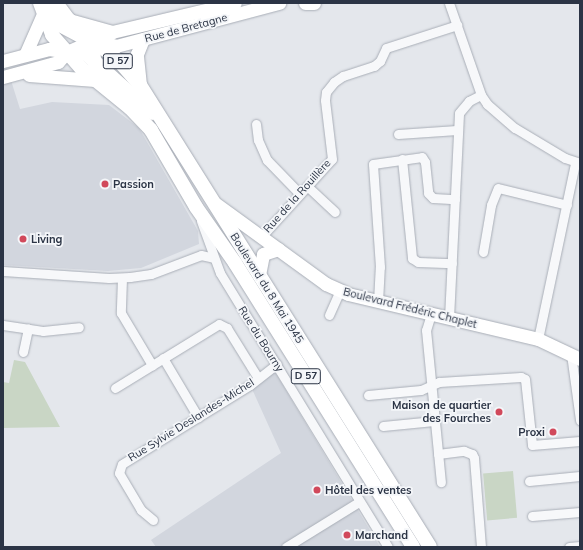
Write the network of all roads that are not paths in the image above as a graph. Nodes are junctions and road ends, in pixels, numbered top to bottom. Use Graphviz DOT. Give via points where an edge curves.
graph roads {
  1 [pos="56,3"];
  2 [pos="235,3"];
  3 [pos="279,3"];
  4 [pos="305,3"];
  5 [pos="314,3"];
  6 [pos="449,3"];
  7 [pos="41,7"];
  8 [pos="69,20"];
  9 [pos="456,26"];
  10 [pos="112,32"];
  11 [pos="144,39"];
  12 [pos="93,40"];
  13 [pos="67,52"];
  14 [pos="25,55"];
  15 [pos="94,60"];
  16 [pos="3,61"];
  17 [pos="7,76"];
  18 [pos="95,80"];
  19 [pos="140,85"];
  20 [pos="481,95"];
  21 [pos="164,124"];
  22 [pos="256,124"];
  23 [pos="458,130"];
  24 [pos="398,134"];
  25 [pos="402,159"];
  26 [pos="578,163"];
  27 [pos="307,186"];
  28 [pos="300,194"];
  29 [pos="455,198"];
  30 [pos="214,203"];
  31 [pos="567,205"];
  32 [pos="196,206"];
  33 [pos="335,212"];
  34 [pos="260,237"];
  35 [pos="207,238"];
  36 [pos="278,249"];
  37 [pos="483,252"];
  38 [pos="214,258"];
  39 [pos="190,259"];
  40 [pos="452,263"];
  41 [pos="3,271"];
  42 [pos="259,275"];
  43 [pos="122,278"];
  44 [pos="340,290"];
  45 [pos="378,302"];
  46 [pos="431,314"];
  47 [pos="329,315"];
  48 [pos="449,318"];
  49 [pos="3,325"];
  50 [pos="79,327"];
  51 [pos="28,329"];
  52 [pos="538,339"];
  53 [pos="23,352"];
  54 [pos="576,357"];
  55 [pos="163,358"];
  56 [pos="277,364"];
  57 [pos="152,365"];
  58 [pos="578,374"];
  59 [pos="258,378"];
  60 [pos="431,386"];
  61 [pos="115,388"];
  62 [pos="368,395"];
  63 [pos="198,417"];
  64 [pos="580,420"];
  65 [pos="434,421"];
  66 [pos="383,426"];
  67 [pos="580,442"];
  68 [pos="438,454"];
  69 [pos="580,476"];
  70 [pos="529,481"];
  71 [pos="441,482"];
  72 [pos="359,502"];
  73 [pos="580,512"];
  74 [pos="532,516"];
  75 [pos="153,520"];
  76 [pos="580,546"];
  77 [pos="286,547"];
  78 [pos="388,547"];
  79 [pos="413,547"];
  80 [pos="430,547"];
  81 [pos="481,547"];
  82 [pos="569,547"];
  1 -- 8 [label="main road, Boulevard du 8 Mai 1945"];
  2 -- 10 [label="main road, Rue de Bretagne"];
  3 -- 11 [label="main road, Rue de Bretagne"];
  4 -- 5 [label="main road"];
  6 -- 9 [label="street"];
  7 -- 12 [label="main road" via="64,28"];
  7 -- 13 [label="main road, Boulevard du 8 Mai 1945" via="52,35"];
  7 -- 14 [label="main road"];
  8 -- 10 [label="main road"];
  8 -- 12 [label="main road, Boulevard du 8 Mai 1945"];
  9 -- 20 [label="street"];
  9 -- 27 [label="street, Rue de la Rouillère" via="386,48 380,61 374,66 343,76 334,82 326,92 325,100 332,159"];
  10 -- 12 [label="main road, Rue de Bretagne"];
  11 -- 12 [label="main road, Rue de Bretagne" via="116,46"];
  11 -- 19 [label="main road" via="137,54"];
  12 -- 13 [label="main road, Rue de Bretagne"];
  12 -- 15 [label="main road"];
  12 -- 19 [label="main road, Boulevard du 8 Mai 1945 / D 57" via="119,62"];
  13 -- 14 [label="main road" via="49,49"];
  13 -- 15 [label="main road" via="85,53"];
  13 -- 17 [label="main road, Rue de Bretagne" via="58,62"];
  13 -- 18 [label="main road, Boulevard du 8 Mai 1945 / D 57"];
  14 -- 16 [label="main road"];
  15 -- 18 [label="main road"];
  15 -- 21 [label="main road"];
  17 -- 18 [label="main road" via="50,75"];
  18 -- 32 [label="main road, Boulevard du 8 Mai 1945 / D 57" via="130,108 151,130"];
  19 -- 21 [label="main road, Boulevard du 8 Mai 1945 / D 57"];
  20 -- 23 [label="street" via="464,106 459,113"];
  20 -- 26 [label="street" via="501,118 515,128"];
  21 -- 30 [label="main road, Boulevard du 8 Mai 1945 / D 57"];
  22 -- 28 [label="street" via="258,140 267,160"];
  23 -- 24 [label="street"];
  23 -- 29 [label="street"];
  25 -- 29 [label="street" via="422,157 426,162 428,193 433,198"];
  25 -- 40 [label="street" via="412,258 418,262"];
  25 -- 45 [label="street" via="380,161 373,164 372,169 380,267"];
  26 -- 31 [label="street"];
  27 -- 28 [label="street, Rue de la Rouillère"];
  27 -- 33 [label="street"];
  28 -- 34 [label="street, Rue de la Rouillère"];
  29 -- 40 [label="street"];
  30 -- 34 [label="main road, Boulevard Frédéric Chaplet"];
  30 -- 42 [label="main road, Boulevard du 8 Mai 1945 / D 57"];
  31 -- 37 [label="street" via="498,188"];
  31 -- 52 [label="street"];
  32 -- 35 [label="street, Rue du Bourny"];
  32 -- 79 [label="main road, Boulevard du 8 Mai 1945 / D 57"];
  34 -- 36 [label="main road, Boulevard Frédéric Chaplet"];
  35 -- 38 [label="street, Rue du Bourny"];
  35 -- 39 [label="street"];
  36 -- 42 [label="main road" via="263,254"];
  36 -- 44 [label="main road, Boulevard Frédéric Chaplet"];
  38 -- 39 [label="street" via="201,255"];
  38 -- 56 [label="street, Rue du Bourny" via="237,301"];
  39 -- 43 [label="street" via="151,274"];
  40 -- 48 [label="street"];
  41 -- 43 [label="street"];
  42 -- 80 [label="main road, Boulevard du 8 Mai 1945 / D 57"];
  43 -- 57 [label="street" via="121,313"];
  44 -- 45 [label="main road, Boulevard Frédéric Chaplet"];
  44 -- 47 [label="street"];
  45 -- 46 [label="main road, Boulevard Frédéric Chaplet"];
  46 -- 48 [label="main road, Boulevard Frédéric Chaplet"];
  46 -- 60 [label="street" via="426,330"];
  48 -- 52 [label="main road, Boulevard Frédéric Chaplet"];
  49 -- 51 [label="street"];
  50 -- 51 [label="street" via="61,330"];
  51 -- 53 [label="street"];
  52 -- 54 [label="main road, Boulevard Frédéric Chaplet"];
  54 -- 58 [label="street"];
  55 -- 57 [label="street"];
  55 -- 59 [label="street" via="223,324"];
  55 -- 63 [label="street"];
  56 -- 59 [label="street, Rue Sylvie Deslandes-Michel"];
  56 -- 72 [label="street, Rue du Bourny"];
  57 -- 61 [label="street"];
  58 -- 64 [label="street"];
  59 -- 63 [label="street, Rue Sylvie Deslandes-Michel"];
  60 -- 62 [label="street" via="421,390"];
  60 -- 65 [label="street"];
  60 -- 67 [label="street" via="439,382 521,377 525,379 532,445"];
  63 -- 75 [label="street, Rue Sylvie Deslandes-Michel" via="119,468 141,510"];
  65 -- 66 [label="street"];
  65 -- 68 [label="street"];
  68 -- 71 [label="street"];
  68 -- 81 [label="street" via="464,451 472,454 474,458"];
  69 -- 70 [label="street"];
  72 -- 77 [label="street"];
  72 -- 78 [label="street, Rue du Bourny"];
  73 -- 74 [label="street"];
  76 -- 82 [label="street"];
}
